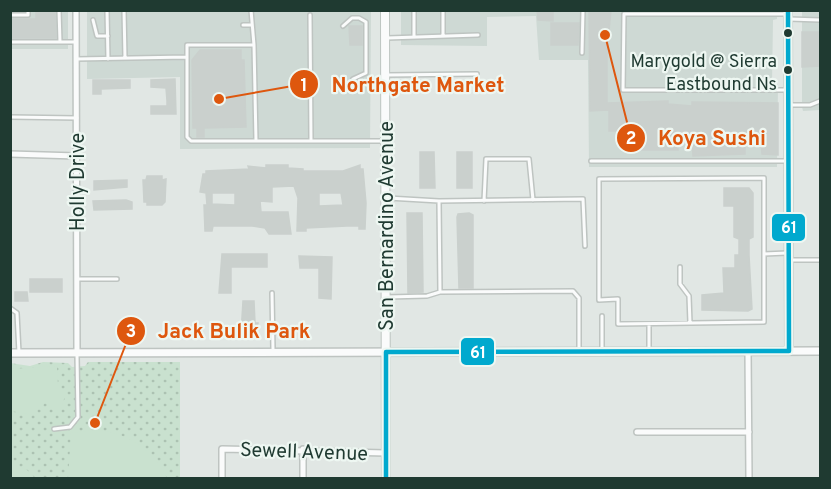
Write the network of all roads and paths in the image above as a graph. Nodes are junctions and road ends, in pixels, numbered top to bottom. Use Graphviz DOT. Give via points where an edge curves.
graph roads {
  1 [pos="28,10"];
  2 [pos="59,10"];
  3 [pos="76,10"];
  4 [pos="107,10"];
  5 [pos="124,10"];
  6 [pos="251,10"];
  7 [pos="385,10"];
  8 [pos="414,10"];
  9 [pos="443,10"];
  10 [pos="583,10"];
  11 [pos="625,12"];
  12 [pos="712,12"];
  13 [pos="788,14"];
  14 [pos="10,15"];
  15 [pos="310,15"];
  16 [pos="93,20"];
  17 [pos="820,20"];
  18 [pos="243,25"];
  19 [pos="252,25"];
  20 [pos="343,27"];
  21 [pos="414,35"];
  22 [pos="443,35"];
  23 [pos="478,35"];
  24 [pos="108,36"];
  25 [pos="385,38"];
  26 [pos="10,42"];
  27 [pos="60,42"];
  28 [pos="76,42"];
  29 [pos="254,45"];
  30 [pos="582,53"];
  31 [pos="187,57"];
  32 [pos="125,58"];
  33 [pos="76,59"];
  34 [pos="108,59"];
  35 [pos="477,74"];
  36 [pos="385,75"];
  37 [pos="353,79"];
  38 [pos="788,90"];
  39 [pos="820,101"];
  40 [pos="788,105"];
  41 [pos="10,117"];
  42 [pos="76,118"];
  43 [pos="256,141"];
  44 [pos="311,141"];
  45 [pos="386,141"];
  46 [pos="10,154"];
  47 [pos="77,156"];
  48 [pos="591,161"];
  49 [pos="788,161"];
  50 [pos="386,198"];
  51 [pos="532,200"];
  52 [pos="439,201"];
  53 [pos="484,201"];
  54 [pos="585,246"];
  55 [pos="764,254"];
  56 [pos="788,257"];
  57 [pos="820,260"];
  58 [pos="680,267"];
  59 [pos="77,279"];
  60 [pos="117,279"];
  61 [pos="440,292"];
  62 [pos="272,293"];
  63 [pos="386,297"];
  64 [pos="10,308"];
  65 [pos="602,316"];
  66 [pos="690,323"];
  67 [pos="649,324"];
  68 [pos="579,351"];
  69 [pos="602,351"];
  70 [pos="649,351"];
  71 [pos="748,351"];
  72 [pos="789,351"];
  73 [pos="820,351"];
  74 [pos="273,352"];
  75 [pos="386,352"];
  76 [pos="10,353"];
  77 [pos="19,353"];
  78 [pos="77,353"];
  79 [pos="54,429"];
  80 [pos="637,432"];
  81 [pos="749,432"];
  82 [pos="303,449"];
  83 [pos="386,453"];
  84 [pos="222,478"];
  85 [pos="303,478"];
  86 [pos="387,478"];
  87 [pos="749,478"];
  1 -- 14 [label="lane" via="28,15"];
  2 -- 27 [label="lane"];
  3 -- 28 [label="street, Holly Drive"];
  4 -- 24 [label="lane"];
  5 -- 32 [label="lane"];
  6 -- 19 [label="lane"];
  7 -- 25 [label="main road, San Bernardino Avenue"];
  8 -- 21 [label="lane"];
  9 -- 22 [label="lane"];
  10 -- 30 [label="lane"];
  11 -- 12 [label="lane"];
  11 -- 38 [label="lane" via="623,90"];
  12 -- 13 [label="lane"];
  13 -- 17 [label="lane"];
  13 -- 38 [label="street"];
  15 -- 44 [label="lane"];
  16 -- 24 [label="lane" via="97,36"];
  18 -- 19 [label="lane"];
  19 -- 29 [label="lane"];
  20 -- 37 [label="lane" via="352,18 366,22 366,73"];
  21 -- 22 [label="lane"];
  21 -- 25 [label="lane"];
  22 -- 23 [label="lane"];
  24 -- 34 [label="lane"];
  25 -- 36 [label="main road, San Bernardino Avenue"];
  26 -- 27 [label="lane"];
  27 -- 28 [label="lane"];
  28 -- 33 [label="street, Holly Drive"];
  29 -- 31 [label="lane" via="187,45"];
  29 -- 43 [label="lane"];
  31 -- 32 [label="lane"];
  31 -- 43 [label="lane" via="187,137 191,141"];
  32 -- 34 [label="lane"];
  33 -- 34 [label="lane"];
  33 -- 42 [label="street, Holly Drive"];
  35 -- 36 [label="lane"];
  36 -- 45 [label="main road, San Bernardino Avenue"];
  38 -- 40 [label="street"];
  39 -- 40 [label="lane"];
  40 -- 49 [label="street"];
  41 -- 42 [label="lane"];
  42 -- 47 [label="street, Holly Drive"];
  43 -- 44 [label="lane"];
  44 -- 45 [label="lane"];
  45 -- 50 [label="main road, San Bernardino Avenue"];
  46 -- 47 [label="street"];
  47 -- 59 [label="street, Holly Drive"];
  48 -- 49 [label="lane"];
  49 -- 56 [label="street"];
  50 -- 52 [label="lane"];
  50 -- 63 [label="main road, San Bernardino Avenue"];
  51 -- 53 [label="lane"];
  51 -- 53 [label="lane" via="531,160 486,159"];
  51 -- 54 [label="lane" via="583,200"];
  52 -- 53 [label="lane"];
  52 -- 61 [label="lane"];
  55 -- 56 [label="lane"];
  55 -- 66 [label="lane" via="764,322"];
  55 -- 67 [label="lane" via="764,178 599,179 599,300 618,299 618,324"];
  56 -- 57 [label="lane"];
  56 -- 72 [label="street"];
  58 -- 66 [label="lane" via="680,284 689,296"];
  59 -- 60 [label="lane"];
  59 -- 78 [label="street, Holly Drive"];
  61 -- 63 [label="lane" via="427,297"];
  61 -- 68 [label="lane" via="575,292 579,298"];
  62 -- 74 [label="lane"];
  63 -- 75 [label="main road, San Bernardino Avenue"];
  64 -- 77 [label="lane" via="17,313"];
  65 -- 69 [label="lane"];
  66 -- 67 [label="lane"];
  67 -- 70 [label="lane"];
  68 -- 69 [label="street"];
  68 -- 75 [label="street"];
  69 -- 70 [label="street"];
  70 -- 71 [label="street"];
  71 -- 72 [label="street"];
  71 -- 81 [label="street"];
  72 -- 73 [label="street"];
  74 -- 75 [label="street"];
  74 -- 78 [label="street"];
  75 -- 83 [label="main road, San Bernardino Avenue"];
  76 -- 77 [label="street"];
  77 -- 78 [label="street"];
  78 -- 79 [label="lane" via="78,417 70,427"];
  80 -- 81 [label="street"];
  81 -- 87 [label="street"];
  82 -- 83 [label="street, Sewell Avenue" via="322,453"];
  82 -- 84 [label="street, Sewell Avenue" via="222,449"];
  82 -- 85 [label="street"];
  83 -- 86 [label="main road, San Bernardino Avenue"];
}
